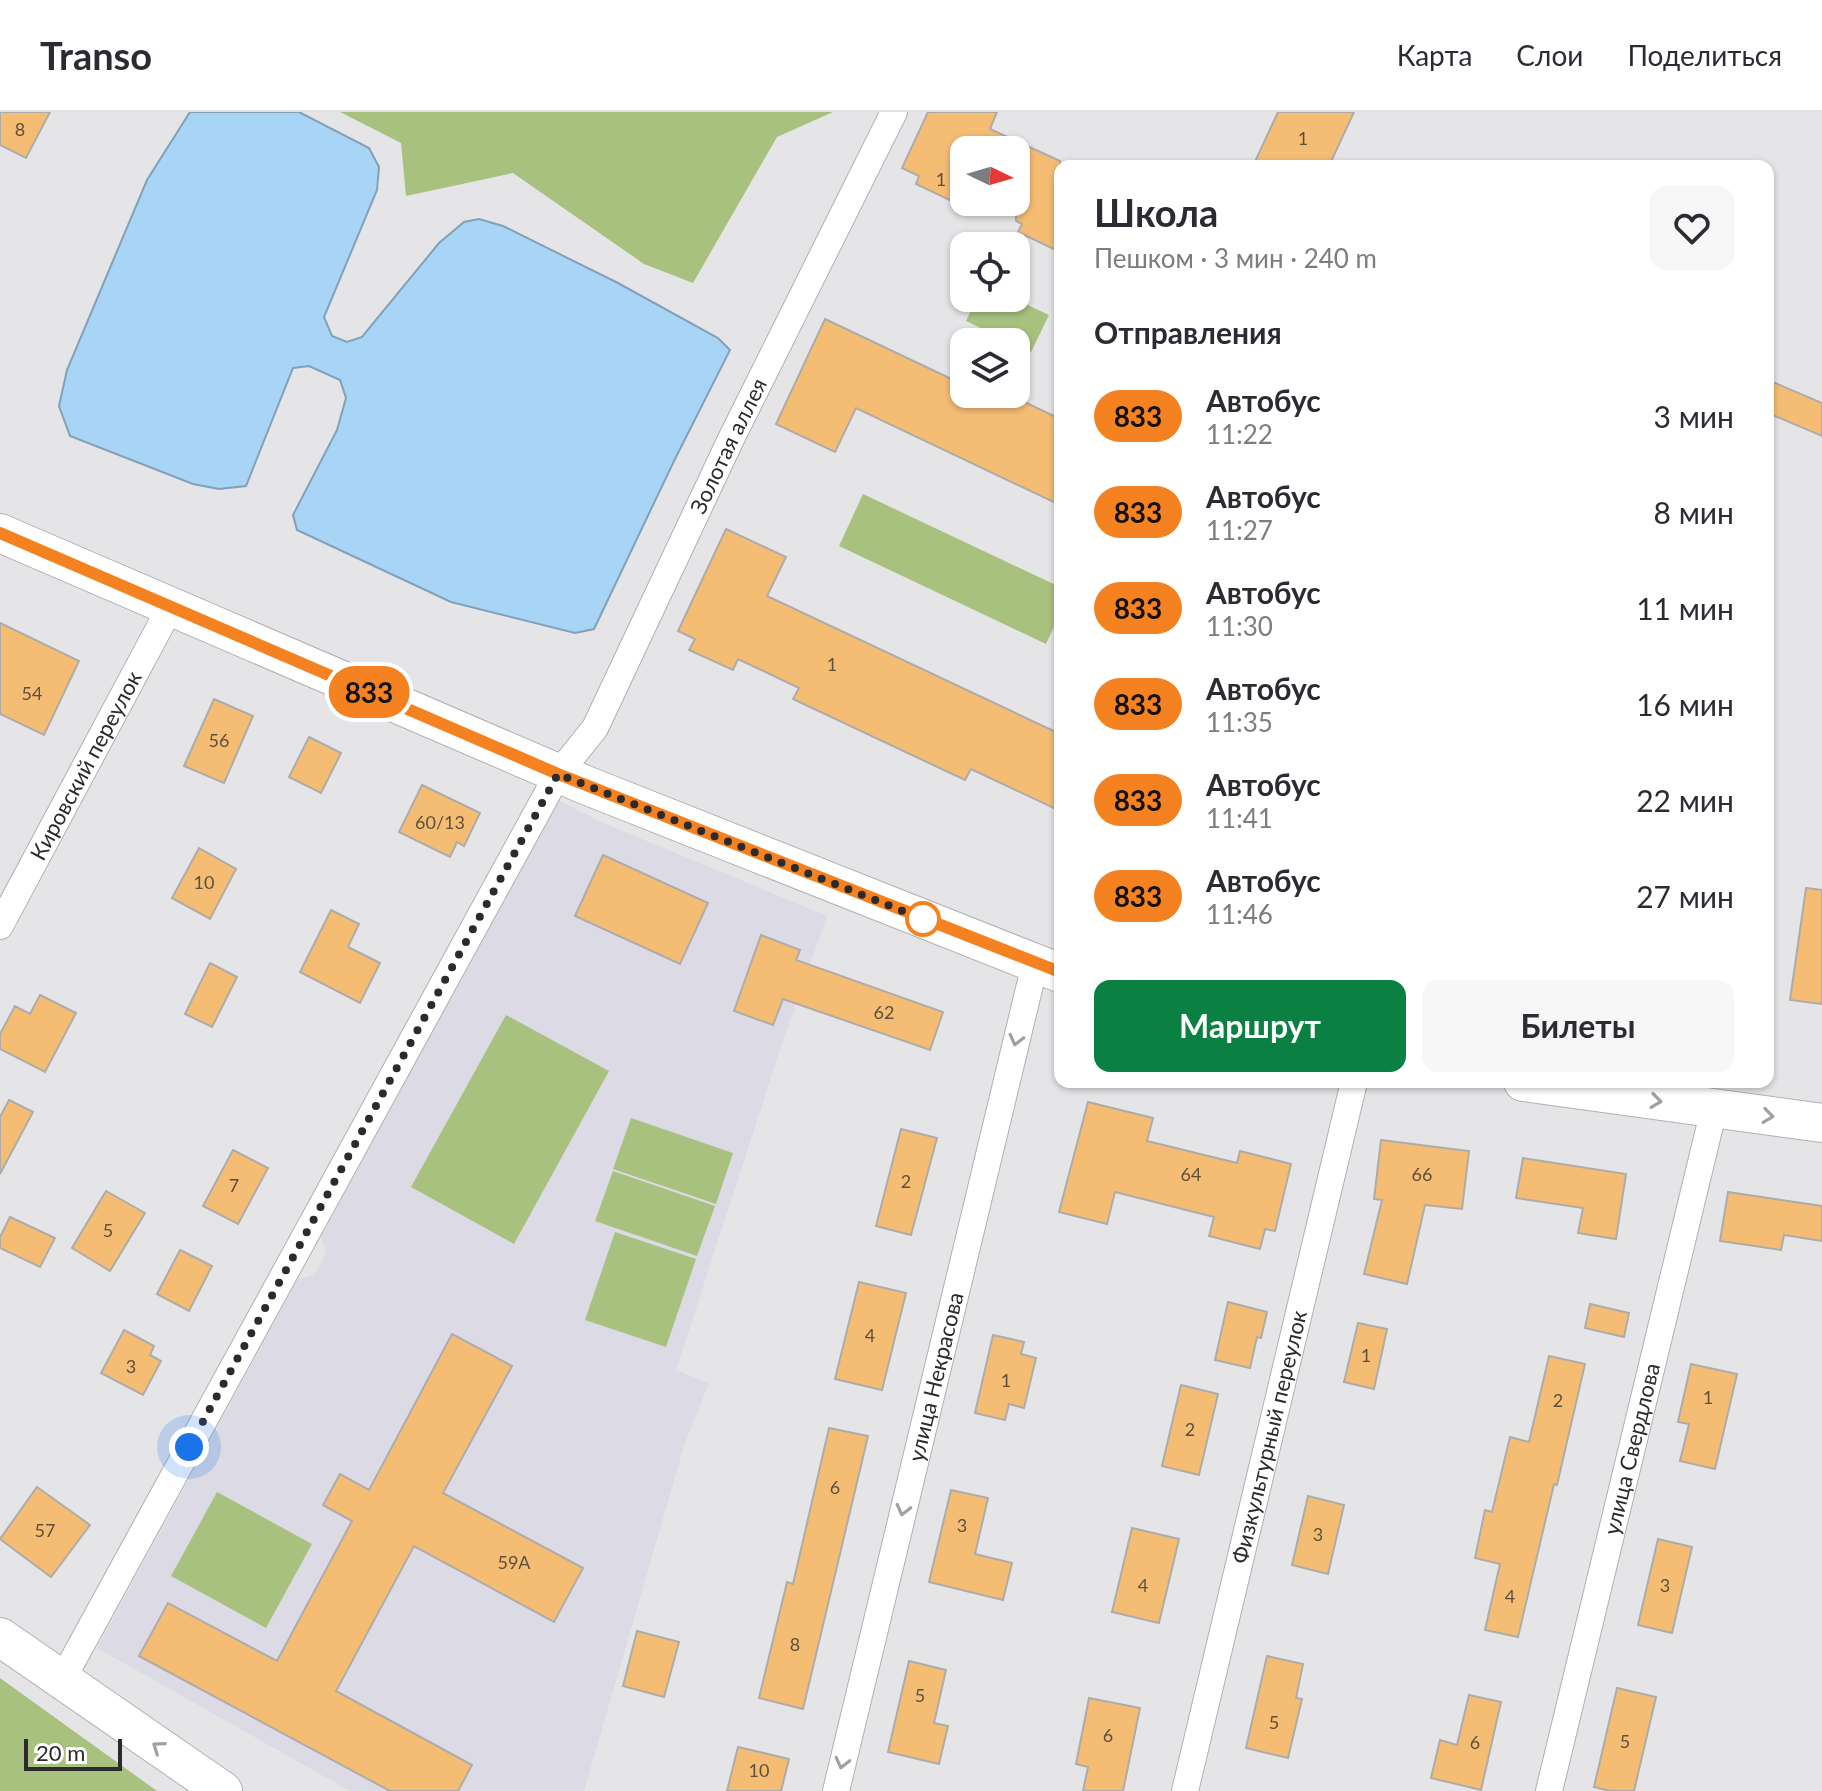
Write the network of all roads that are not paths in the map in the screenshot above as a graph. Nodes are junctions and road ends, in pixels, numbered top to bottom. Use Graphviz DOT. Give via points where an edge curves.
graph roads {
  1 [pos="894,112"];
  2 [pos="0,533"];
  3 [pos="171,606"];
  4 [pos="558,774"];
  5 [pos="0,926"];
  6 [pos="1047,968"];
  7 [pos="1353,1088"];
  8 [pos="1565,1088"];
  9 [pos="1714,1109"];
  10 [pos="1822,1123"];
  11 [pos="0,1637"];
  12 [pos="62,1680"];
  13 [pos="223,1791"];
  14 [pos="836,1791"];
  15 [pos="1185,1791"];
  16 [pos="1549,1791"];
  1 -- 4 [label="street, Золотая аллея" via="725,451 595,728"];
  2 -- 3 [label="street"];
  3 -- 4 [label="street"];
  3 -- 5 [label="street, Кировский переулок"];
  4 -- 6 [label="street"];
  4 -- 12 [label="street, Золотая аллея"];
  6 -- 14 [label="street, улица Некрасова, one-way"];
  7 -- 15 [label="street, Физкультурный переулок"];
  8 -- 9 [label="street, one-way"];
  9 -- 10 [label="street, one-way"];
  9 -- 16 [label="street, улица Свердлова"];
  11 -- 12 [label="street"];
  13 -- 12 [label="street, one-way"];
}
